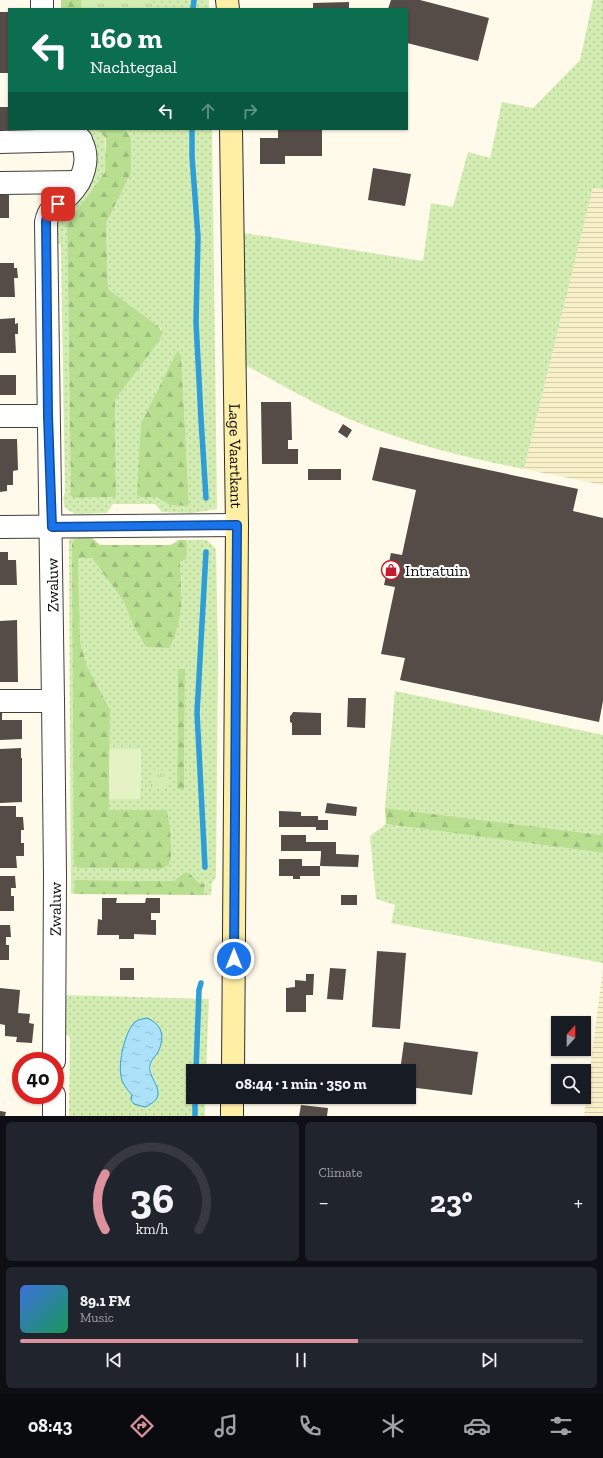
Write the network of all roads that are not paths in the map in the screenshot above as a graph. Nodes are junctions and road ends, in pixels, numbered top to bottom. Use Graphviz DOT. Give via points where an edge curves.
graph roads {
  1 [pos="231,130"];
  2 [pos="76,134"];
  3 [pos="0,142"];
  4 [pos="79,182"];
  5 [pos="0,183"];
  6 [pos="0,416"];
  7 [pos="48,416"];
  8 [pos="237,525"];
  9 [pos="0,527"];
  10 [pos="52,527"];
  11 [pos="0,701"];
  12 [pos="54,701"];
  13 [pos="54,1052"];
  14 [pos="233,1064"];
  15 [pos="54,1104"];
  16 [pos="232,1104"];
  17 [pos="54,1116"];
  18 [pos="232,1116"];
  1 -- 8 [label="street, Lage Vaartkant"];
  2 -- 3 [label="street"];
  2 -- 4 [label="street, Zwaluw" via="85,149 86,159"];
  4 -- 5 [label="street"];
  4 -- 7 [label="street, Zwaluw" via="70,195 48,211 46,222"];
  6 -- 7 [label="street"];
  7 -- 10 [label="street, Zwaluw"];
  8 -- 10 [label="street"];
  8 -- 14 [label="street, Lage Vaartkant"];
  9 -- 10 [label="street"];
  10 -- 12 [label="street, Zwaluw"];
  11 -- 12 [label="street"];
  12 -- 13 [label="street, Zwaluw"];
  15 -- 17 [label="street"];
  16 -- 18 [label="street"];
}
